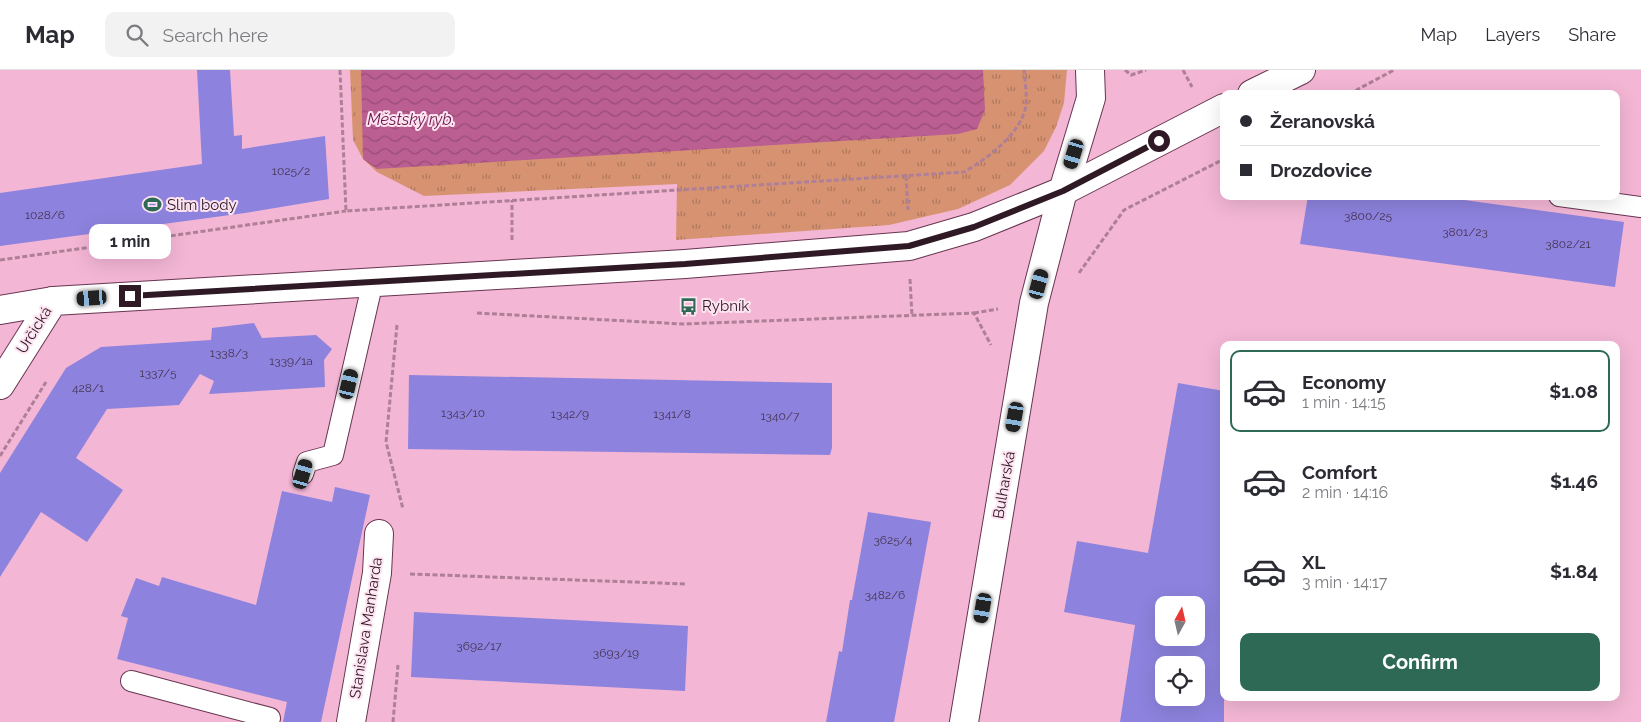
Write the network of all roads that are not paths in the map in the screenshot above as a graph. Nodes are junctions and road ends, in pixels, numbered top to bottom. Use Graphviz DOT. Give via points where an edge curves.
graph roads {
  1 [pos="1090,70"];
  2 [pos="1300,70"];
  3 [pos="1260,90"];
  4 [pos="1220,110"];
  5 [pos="1063,191"];
  6 [pos="1589,200"];
  7 [pos="1641,207"];
  8 [pos="367,281"];
  9 [pos="53,301"];
  10 [pos="0,310"];
  11 [pos="0,386"];
  12 [pos="303,474"];
  13 [pos="380,534"];
  14 [pos="131,681"];
  15 [pos="269,722"];
  16 [pos="351,722"];
  17 [pos="964,722"];
  1 -- 5 [label="street, Bulharská" via="1091,98"];
  2 -- 3 [label="street"];
  4 -- 5 [label="street"];
  5 -- 8 [label="street" via="974,227 909,246 685,264"];
  5 -- 17 [label="street, Bulharská" via="1034,303"];
  6 -- 7 [label="lane"];
  8 -- 9 [label="street"];
  8 -- 12 [label="lane" via="333,455 306,462"];
  9 -- 10 [label="street"];
  9 -- 11 [label="street, Určická"];
  13 -- 16 [label="street, Stanislava Manharda" via="377,573"];
  14 -- 15 [label="lane" via="270,718"];
}
